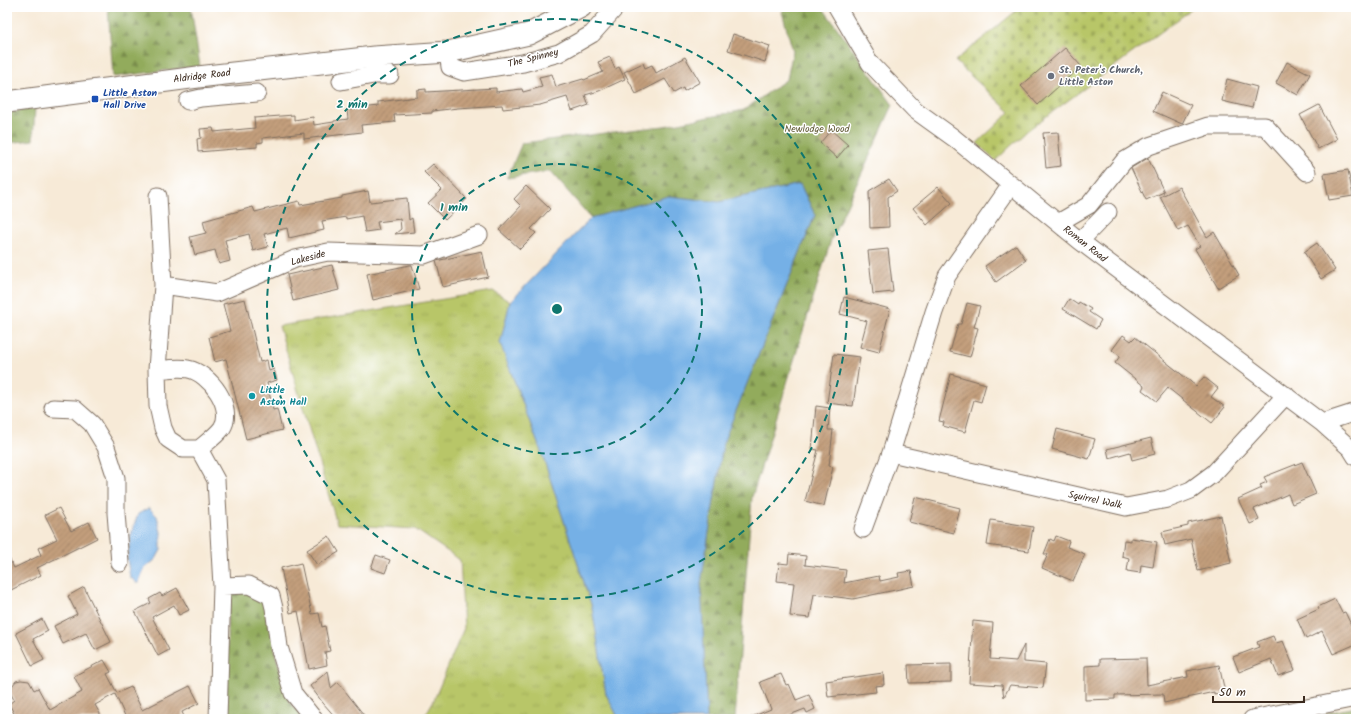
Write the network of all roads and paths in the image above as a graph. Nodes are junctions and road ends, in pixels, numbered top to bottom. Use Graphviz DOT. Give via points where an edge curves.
graph roads {
  1 [pos="581,7"];
  2 [pos="616,7"];
  3 [pos="837,7"];
  4 [pos="448,52"];
  5 [pos="379,69"];
  6 [pos="198,76"];
  7 [pos="341,81"];
  8 [pos="257,93"];
  9 [pos="7,102"];
  10 [pos="1307,172"];
  11 [pos="1010,184"];
  12 [pos="158,196"];
  13 [pos="1108,212"];
  14 [pos="1058,223"];
  15 [pos="480,235"];
  16 [pos="1080,241"];
  17 [pos="163,285"];
  18 [pos="158,370"];
  19 [pos="1286,395"];
  20 [pos="54,408"];
  21 [pos="1356,412"];
  22 [pos="1322,422"];
  23 [pos="199,449"];
  24 [pos="890,453"];
  25 [pos="1356,457"];
  26 [pos="863,529"];
  27 [pos="120,563"];
  28 [pos="222,586"];
  29 [pos="1356,698"];
  30 [pos="218,719"];
  31 [pos="314,719"];
  32 [pos="1252,719"];
  1 -- 4 [label="main road, Aldridge Road" via="529,34"];
  2 -- 4 [label="street, The Spinney" via="592,34 559,53 523,63 464,72 450,67"];
  3 -- 11 [label="street, Roman Road" via="870,63 914,110 954,138"];
  4 -- 5 [label="main road, Aldridge Road"];
  5 -- 6 [label="main road, Aldridge Road"];
  5 -- 7 [label="street, Aldridge Road"];
  6 -- 8 [label="street" via="195,100"];
  6 -- 9 [label="main road, Aldridge Road"];
  10 -- 14 [label="street" via="1265,126 1208,126 1149,146 1124,161 1089,205"];
  11 -- 14 [label="street, Roman Road"];
  11 -- 24 [label="street" via="947,276"];
  12 -- 17 [label="street"];
  13 -- 16 [label="street"];
  14 -- 16 [label="street, Roman Road"];
  15 -- 17 [label="street, Lakeside" via="424,255 328,252 295,259 217,293"];
  16 -- 19 [label="street, Roman Road"];
  17 -- 18 [label="street"];
  18 -- 23 [label="street" via="158,406 168,439 183,449"];
  18 -- 23 [label="street" via="188,369 200,373 217,390 226,411 222,428"];
  19 -- 22 [label="street, Roman Road"];
  19 -- 24 [label="street, Squirrel Walk" via="1214,473 1191,490 1168,499 1126,507"];
  20 -- 27 [label="street" via="75,409 92,424 106,447 116,478"];
  21 -- 22 [label="street"];
  22 -- 25 [label="street, Roman Road"];
  23 -- 28 [label="street" via="216,480"];
  24 -- 26 [label="street"];
  28 -- 30 [label="street"];
  28 -- 31 [label="street" via="249,585 271,596 279,647 293,693"];
  29 -- 32 [label="street"];
}
